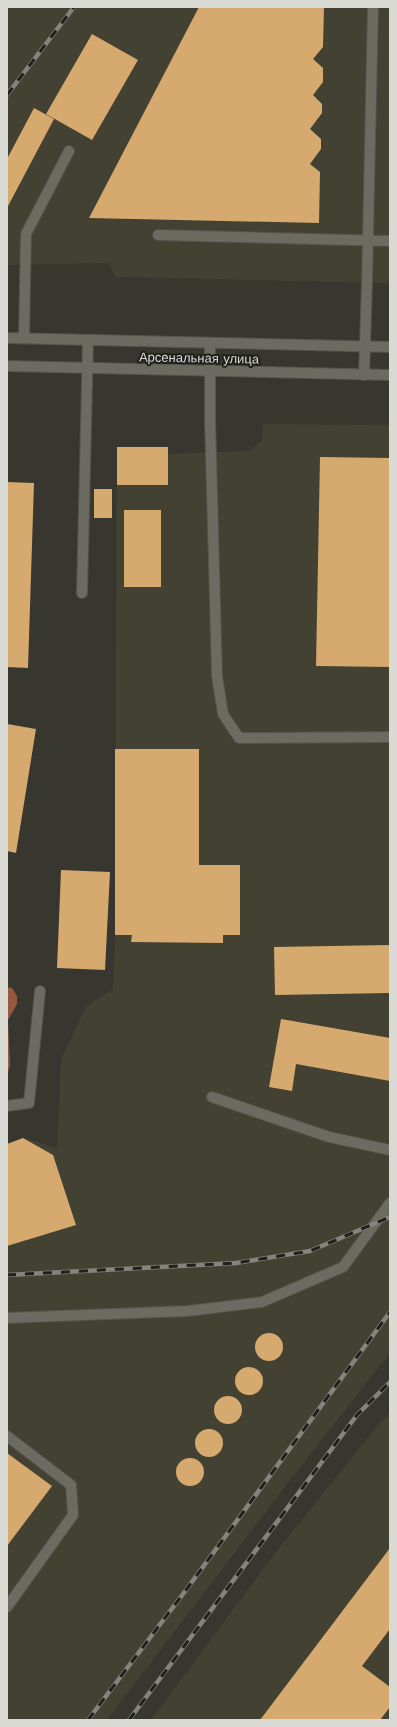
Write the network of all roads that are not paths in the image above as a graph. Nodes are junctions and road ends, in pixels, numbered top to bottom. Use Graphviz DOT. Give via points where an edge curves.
graph roads {
  1 [pos="373,7"];
  2 [pos="69,151"];
  3 [pos="158,235"];
  4 [pos="368,240"];
  5 [pos="390,241"];
  6 [pos="7,338"];
  7 [pos="24,338"];
  8 [pos="88,340"];
  9 [pos="210,343"];
  10 [pos="365,346"];
  11 [pos="390,347"];
  12 [pos="7,366"];
  13 [pos="88,368"];
  14 [pos="209,371"];
  15 [pos="364,375"];
  16 [pos="390,375"];
  17 [pos="82,593"];
  18 [pos="390,737"];
  19 [pos="40,991"];
  20 [pos="212,1096"];
  21 [pos="7,1106"];
  22 [pos="390,1150"];
  23 [pos="390,1203"];
  24 [pos="7,1318"];
  25 [pos="7,1436"];
  26 [pos="7,1607"];
  1 -- 4 [label="street"];
  2 -- 7 [label="street" via="26,234"];
  3 -- 4 [label="street"];
  4 -- 5 [label="street"];
  4 -- 10 [label="street"];
  6 -- 7 [label="street, Арсенальная улица"];
  7 -- 8 [label="street, Арсенальная улица"];
  8 -- 9 [label="street, Арсенальная улица"];
  8 -- 13 [label="street"];
  9 -- 10 [label="street, Арсенальная улица"];
  9 -- 14 [label="street"];
  10 -- 11 [label="street, Арсенальная улица"];
  10 -- 15 [label="street"];
  12 -- 13 [label="street, Арсенальная улица"];
  13 -- 14 [label="street, Арсенальная улица"];
  13 -- 17 [label="street"];
  14 -- 15 [label="street, Арсенальная улица"];
  14 -- 18 [label="street" via="218,676 223,714 239,738"];
  15 -- 16 [label="street, Арсенальная улица"];
  19 -- 21 [label="street" via="29,1103"];
  20 -- 22 [label="street" via="329,1137"];
  23 -- 24 [label="street" via="343,1267 262,1302 188,1311"];
  25 -- 26 [label="street" via="71,1485 73,1515"];
}
